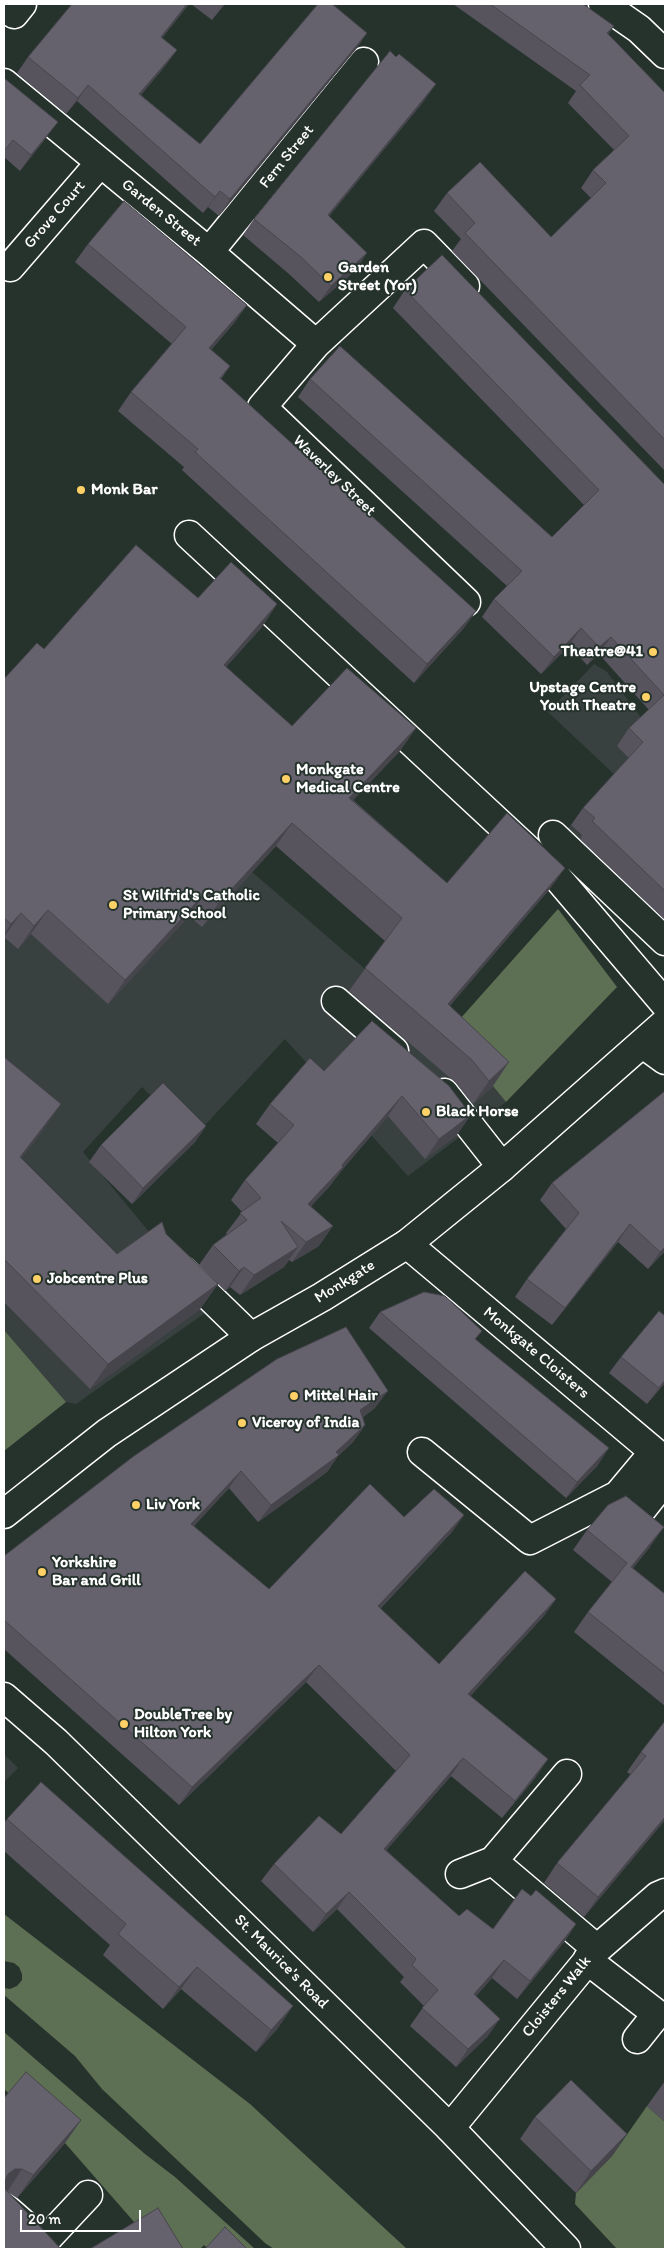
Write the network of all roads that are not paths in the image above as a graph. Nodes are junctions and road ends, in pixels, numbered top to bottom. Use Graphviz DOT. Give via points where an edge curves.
graph roads {
  1 [pos="603,4"];
  2 [pos="665,54"];
  3 [pos="364,62"];
  4 [pos="4,84"];
  5 [pos="100,163"];
  6 [pos="209,252"];
  7 [pos="10,267"];
  8 [pos="479,301"];
  9 [pos="316,344"];
  10 [pos="189,535"];
  11 [pos="466,602"];
  12 [pos="553,835"];
  13 [pos="665,942"];
  14 [pos="336,1001"];
  15 [pos="665,1004"];
  16 [pos="665,1023"];
  17 [pos="643,1044"];
  18 [pos="665,1060"];
  19 [pos="502,1167"];
  20 [pos="407,1244"];
  21 [pos="166,1255"];
  22 [pos="251,1337"];
  23 [pos="422,1452"];
  24 [pos="660,1457"];
  25 [pos="665,1480"];
  26 [pos="642,1509"];
  27 [pos="4,1514"];
  28 [pos="4,1697"];
  29 [pos="567,1774"];
  30 [pos="493,1861"];
  31 [pos="460,1874"];
  32 [pos="665,1893"];
  33 [pos="592,1954"];
  34 [pos="661,2017"];
  35 [pos="637,2039"];
  36 [pos="450,2128"];
  37 [pos="88,2195"];
  38 [pos="4,2207"];
  39 [pos="559,2242"];
  1 -- 2 [label="street" via="639,29"];
  3 -- 6 [label="street, Fern Street"];
  4 -- 5 [label="street, Garden Street"];
  5 -- 6 [label="street, Garden Street"];
  5 -- 7 [label="street, Grove Court"];
  6 -- 9 [label="street, Garden Street"];
  8 -- 9 [label="street" via="424,244"];
  9 -- 11 [label="street, Waverley Street" via="262,407"];
  10 -- 15 [label="street" via="556,876"];
  12 -- 13 [label="street"];
  14 -- 19 [label="street" via="446,1095"];
  16 -- 17 [label="street, Monkgate"];
  17 -- 18 [label="street"];
  17 -- 19 [label="street, Monkgate"];
  19 -- 20 [label="street, Monkgate"];
  20 -- 22 [label="street, Monkgate"];
  20 -- 24 [label="street, Monkgate Cloisters"];
  21 -- 22 [label="street"];
  22 -- 27 [label="street, Monkgate" via="107,1433"];
  23 -- 24 [label="street" via="530,1540 618,1495"];
  25 -- 26 [label="street"];
  28 -- 36 [label="street, St. Maurice's Road" via="56,1742"];
  29 -- 30 [label="street"];
  30 -- 31 [label="street"];
  30 -- 33 [label="street, Cloisters Walk"];
  32 -- 33 [label="street"];
  33 -- 34 [label="street"];
  33 -- 36 [label="street, Cloisters Walk"];
  34 -- 35 [label="street"];
  36 -- 39 [label="street, St. Maurice's Road"];
  37 -- 38 [label="street" via="44,2242"];
}
